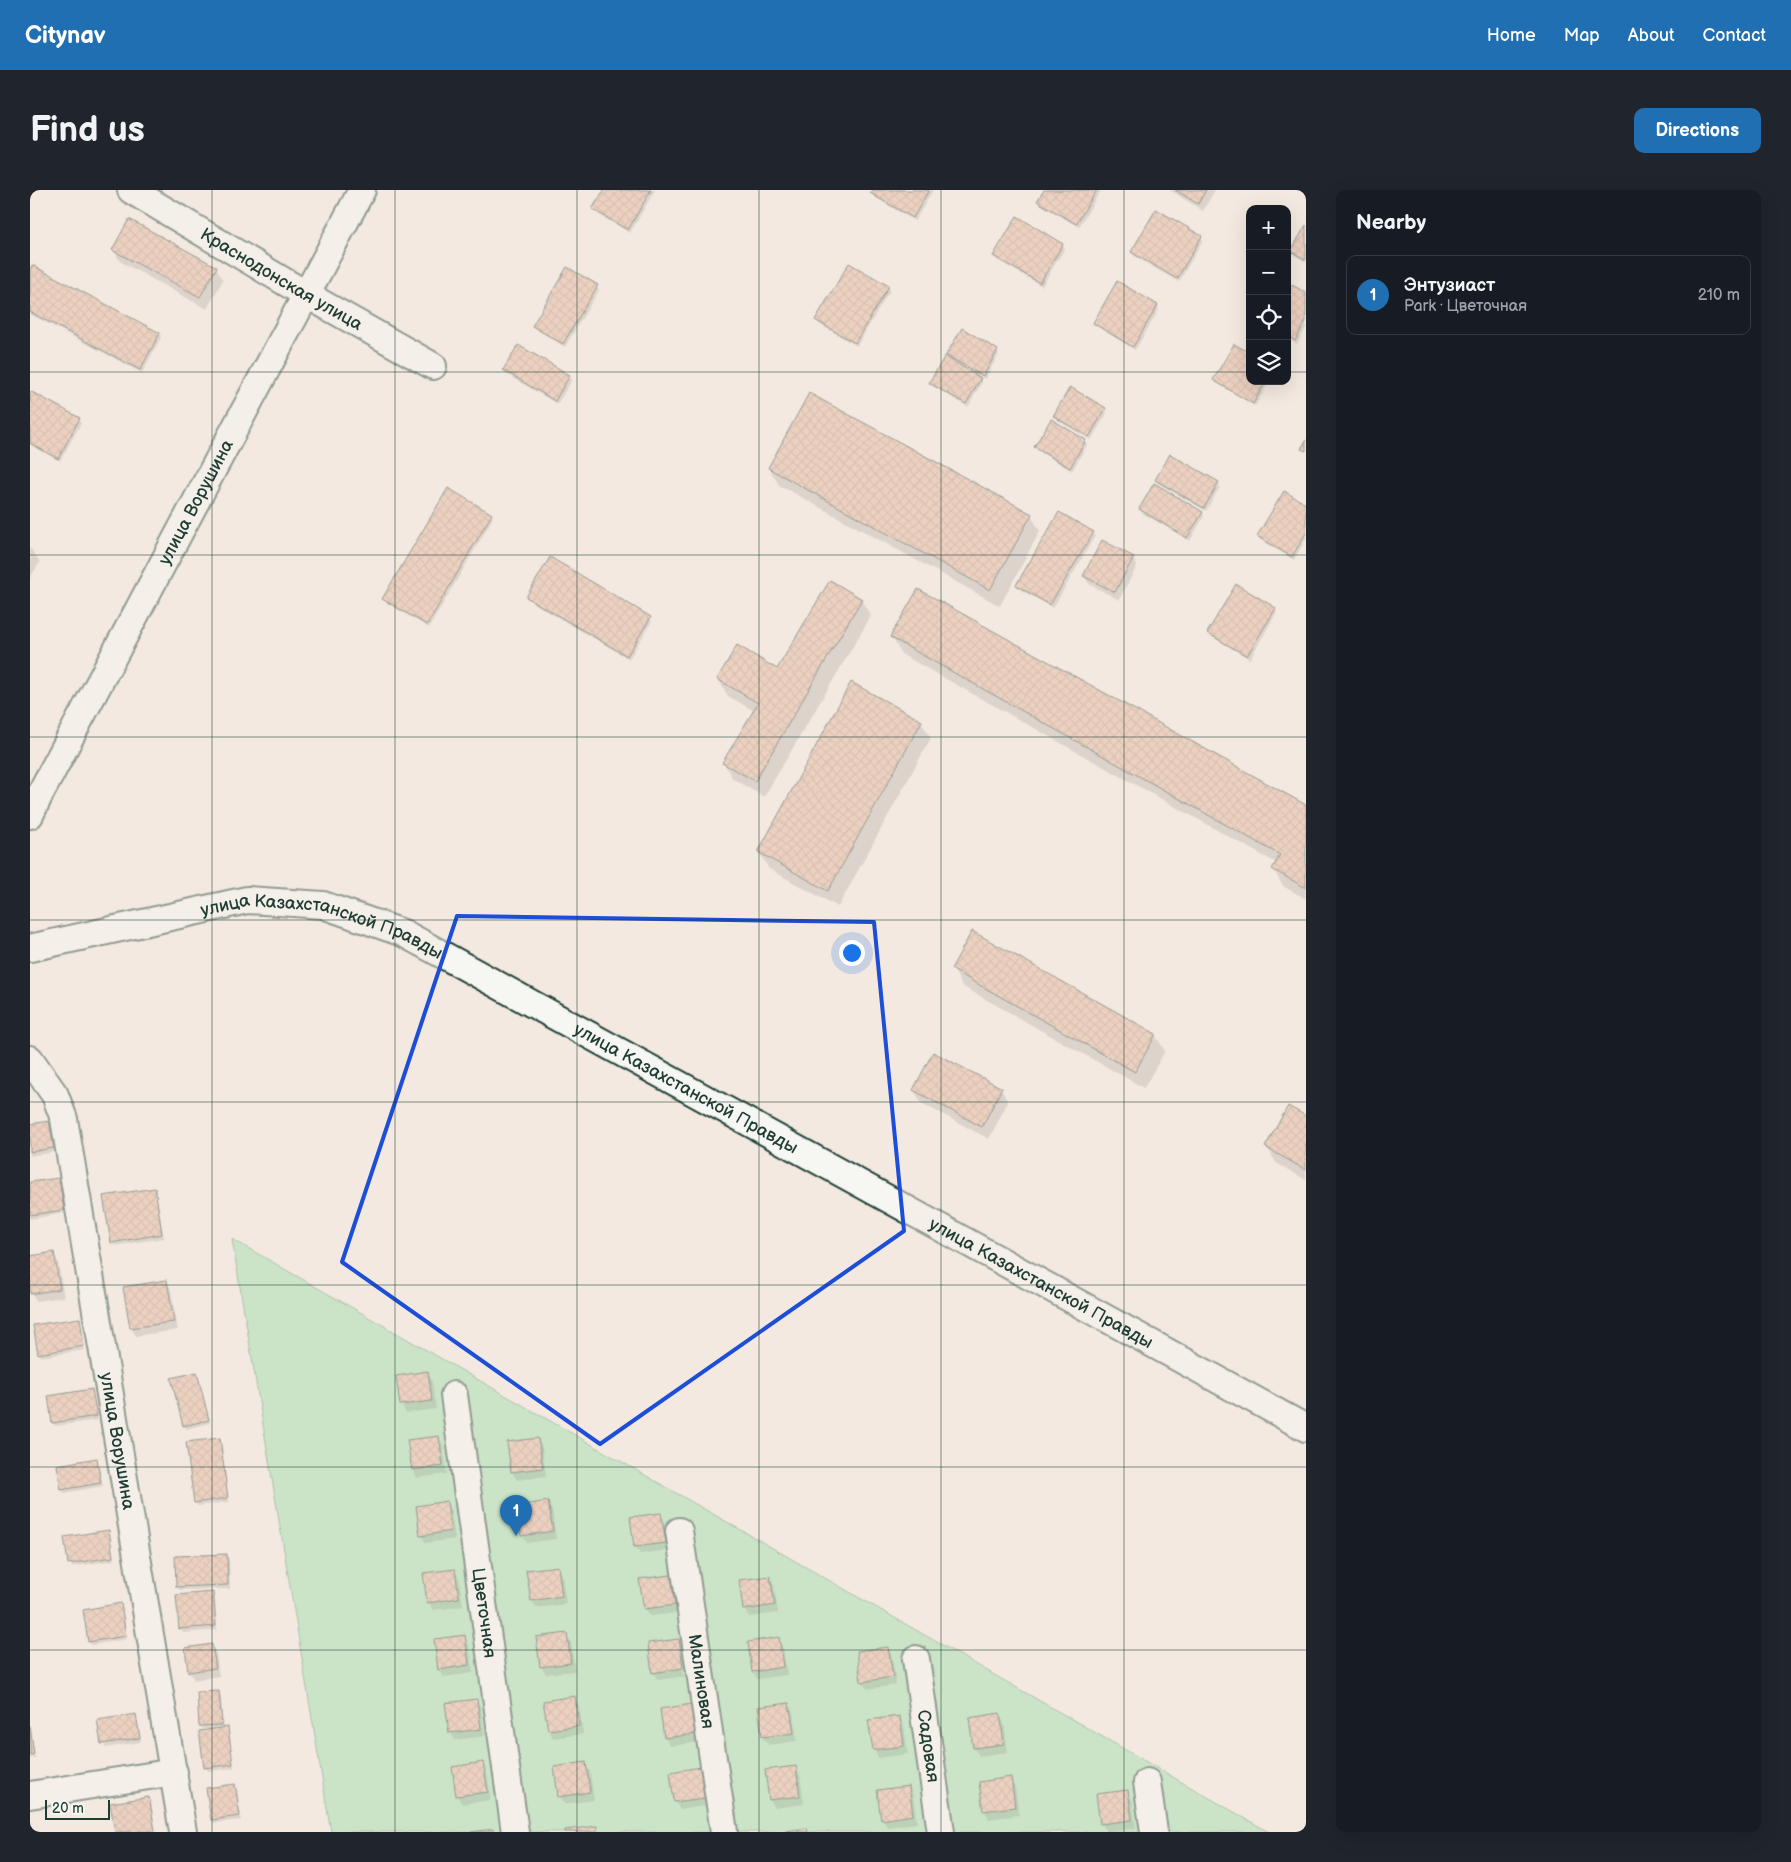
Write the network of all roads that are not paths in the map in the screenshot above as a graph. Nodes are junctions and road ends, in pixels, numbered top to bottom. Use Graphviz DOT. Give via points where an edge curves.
graph roads {
  1 [pos="131,190"];
  2 [pos="362,190"];
  3 [pos="307,295"];
  4 [pos="433,366"];
  5 [pos="30,815"];
  6 [pos="30,948"];
  7 [pos="30,1059"];
  8 [pos="454,1395"];
  9 [pos="1306,1428"];
  10 [pos="679,1531"];
  11 [pos="916,1659"];
  12 [pos="174,1772"];
  13 [pos="1147,1782"];
  14 [pos="30,1795"];
  15 [pos="183,1832"];
  16 [pos="515,1832"];
  17 [pos="724,1832"];
  18 [pos="941,1832"];
  19 [pos="1154,1832"];
  1 -- 3 [label="street, Краснодонская улица"];
  2 -- 3 [label="street, улица Ворушина"];
  3 -- 4 [label="street, Краснодонская улица"];
  3 -- 5 [label="street, улица Ворушина"];
  6 -- 9 [label="street, улица Казахстанской Правды" via="247,900 323,905 403,933"];
  7 -- 12 [label="street, улица Ворушина" via="56,1095 64,1118"];
  8 -- 16 [label="street, Цветочная"];
  10 -- 17 [label="street, Малиновая"];
  11 -- 18 [label="street, Садовая"];
  12 -- 14 [label="street"];
  12 -- 15 [label="street, улица Ворушина"];
  13 -- 19 [label="street"];
}
